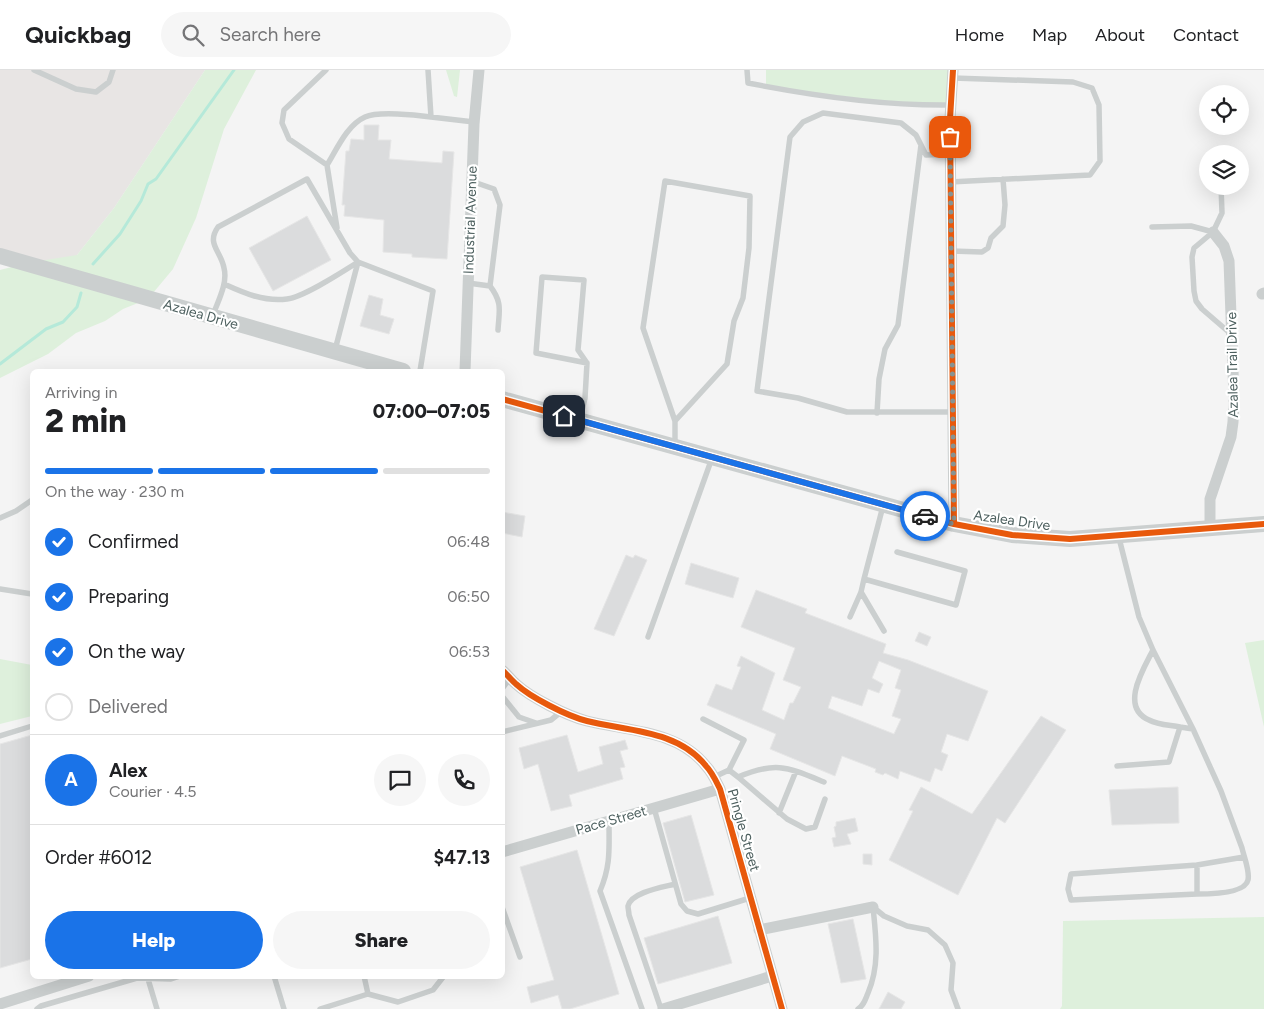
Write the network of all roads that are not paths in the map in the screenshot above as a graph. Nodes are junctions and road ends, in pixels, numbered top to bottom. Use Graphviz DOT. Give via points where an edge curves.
graph roads {
  1 [pos="34,70"];
  2 [pos="113,70"];
  3 [pos="326,70"];
  4 [pos="428,70"];
  5 [pos="479,70"];
  6 [pos="748,70"];
  7 [pos="953,74"];
  8 [pos="951,105"];
  9 [pos="431,117"];
  10 [pos="474,122"];
  11 [pos="921,145"];
  12 [pos="950,154"];
  13 [pos="327,165"];
  14 [pos="1003,179"];
  15 [pos="471,181"];
  16 [pos="950,182"];
  17 [pos="1221,195"];
  18 [pos="1152,227"];
  19 [pos="338,232"];
  20 [pos="1213,232"];
  21 [pos="951,251"];
  22 [pos="0,256"];
  23 [pos="358,262"];
  24 [pos="468,283"];
  25 [pos="224,284"];
  26 [pos="490,286"];
  27 [pos="213,317"];
  28 [pos="498,330"];
  29 [pos="1232,334"];
  30 [pos="335,352"];
  31 [pos="586,363"];
  32 [pos="396,369"];
  33 [pos="420,369"];
  34 [pos="465,369"];
  35 [pos="505,400"];
  36 [pos="953,412"];
  37 [pos="877,413"];
  38 [pos="580,421"];
  39 [pos="675,421"];
  40 [pos="675,447"];
  41 [pos="712,457"];
  42 [pos="30,500"];
  43 [pos="883,504"];
  44 [pos="0,519"];
  45 [pos="954,524"];
  46 [pos="1264,524"];
  47 [pos="1210,529"];
  48 [pos="1119,536"];
  49 [pos="897,552"];
  50 [pos="864,579"];
  51 [pos="0,589"];
  52 [pos="861,592"];
  53 [pos="30,594"];
  54 [pos="850,617"];
  55 [pos="884,631"];
  56 [pos="648,637"];
  57 [pos="1153,650"];
  58 [pos="506,674"];
  59 [pos="505,700"];
  60 [pos="562,711"];
  61 [pos="703,719"];
  62 [pos="538,723"];
  63 [pos="30,727"];
  64 [pos="1180,727"];
  65 [pos="1193,729"];
  66 [pos="505,731"];
  67 [pos="0,736"];
  68 [pos="1117,766"];
  69 [pos="729,770"];
  70 [pos="796,771"];
  71 [pos="714,777"];
  72 [pos="738,777"];
  73 [pos="824,782"];
  74 [pos="720,789"];
  75 [pos="825,799"];
  76 [pos="654,808"];
  77 [pos="779,813"];
  78 [pos="609,821"];
  79 [pos="505,851"];
  80 [pos="1244,857"];
  81 [pos="1197,865"];
  82 [pos="675,884"];
  83 [pos="1197,894"];
  84 [pos="750,898"];
  85 [pos="873,907"];
  86 [pos="505,915"];
  87 [pos="759,930"];
  88 [pos="520,957"];
  89 [pos="772,976"];
  90 [pos="79,979"];
  91 [pos="134,979"];
  92 [pos="148,979"];
  93 [pos="171,979"];
  94 [pos="275,979"];
  95 [pos="365,979"];
  96 [pos="442,979"];
  97 [pos="368,994"];
  98 [pos="0,1004"];
  99 [pos="398,1006"];
  100 [pos="37,1009"];
  101 [pos="158,1009"];
  102 [pos="284,1009"];
  103 [pos="320,1009"];
  104 [pos="642,1009"];
  105 [pos="662,1009"];
  106 [pos="782,1009"];
  107 [pos="858,1009"];
  108 [pos="958,1009"];
  1 -- 2 [label="lane" via="76,89 96,92 109,82"];
  3 -- 13 [label="lane" via="284,110 282,123 289,139"];
  4 -- 9 [label="lane"];
  5 -- 10 [label="street, Industrial Avenue"];
  6 -- 8 [label="lane" via="748,83 799,93 915,106"];
  7 -- 8 [label="street"];
  7 -- 14 [label="lane" via="1073,82 1092,88 1098,104 1100,161 1090,175"];
  8 -- 12 [label="street"];
  9 -- 10 [label="lane"];
  9 -- 13 [label="lane" via="366,116 349,130"];
  10 -- 15 [label="street, Industrial Avenue"];
  11 -- 12 [label="lane" via="926,155"];
  11 -- 37 [label="lane" via="898,325 885,349"];
  11 -- 37 [label="lane" via="916,135 901,123 823,114 803,122 790,137 757,391 847,412"];
  12 -- 16 [label="street"];
  13 -- 19 [label="lane"];
  14 -- 16 [label="lane"];
  14 -- 21 [label="lane" via="1003,226 991,238 988,248 982,252"];
  15 -- 24 [label="street, Industrial Avenue"];
  15 -- 26 [label="lane" via="494,189 500,205"];
  16 -- 21 [label="street"];
  17 -- 20 [label="lane" via="1222,213"];
  18 -- 20 [label="lane" via="1191,226"];
  19 -- 23 [label="lane"];
  19 -- 25 [label="lane" via="307,179 218,227 213,241 224,268"];
  20 -- 29 [label="street, Azalea Trail Drive" via="1224,246 1229,261"];
  20 -- 29 [label="lane" via="1194,248 1194,292 1202,310"];
  21 -- 36 [label="street"];
  22 -- 27 [label="street, Azalea Drive"];
  23 -- 25 [label="lane" via="288,299 255,297"];
  23 -- 30 [label="lane"];
  23 -- 33 [label="lane" via="433,291"];
  24 -- 26 [label="lane"];
  24 -- 34 [label="street, Industrial Avenue"];
  25 -- 27 [label="lane"];
  26 -- 28 [label="lane" via="500,301"];
  27 -- 30 [label="street, Azalea Drive"];
  29 -- 47 [label="street, Azalea Trail Drive" via="1234,398 1231,437 1210,499"];
  30 -- 32 [label="street, Azalea Drive"];
  31 -- 31 [label="lane" via="578,350 584,280 542,276 536,353"];
  31 -- 38 [label="lane" via="585,398"];
  35 -- 38 [label="street, Azalea Drive"];
  36 -- 37 [label="lane"];
  36 -- 45 [label="street"];
  38 -- 40 [label="street, Azalea Drive"];
  39 -- 39 [label="lane" via="643,328 665,181 750,196 749,248 743,298 734,321 727,364"];
  39 -- 40 [label="lane"];
  40 -- 41 [label="street, Azalea Drive"];
  41 -- 43 [label="street, Azalea Drive"];
  41 -- 56 [label="lane"];
  42 -- 44 [label="lane"];
  43 -- 45 [label="street, Azalea Drive"];
  43 -- 50 [label="lane"];
  45 -- 48 [label="street, Azalea Drive" via="1012,535 1070,539"];
  46 -- 47 [label="street, Azalea Drive"];
  47 -- 48 [label="street, Azalea Drive"];
  48 -- 57 [label="lane" via="1139,617"];
  49 -- 50 [label="lane" via="965,571 956,605"];
  50 -- 52 [label="lane"];
  51 -- 53 [label="lane"];
  52 -- 54 [label="lane"];
  52 -- 55 [label="lane"];
  57 -- 64 [label="lane" via="1134,694 1137,709 1147,720"];
  57 -- 65 [label="lane"];
  58 -- 60 [label="street, Pringle Street" via="516,685"];
  59 -- 62 [label="lane" via="518,717"];
  60 -- 62 [label="lane" via="551,720"];
  60 -- 71 [label="street, Pringle Street" via="585,721 651,733 674,742 690,751"];
  61 -- 69 [label="lane" via="744,740"];
  62 -- 66 [label="lane"];
  63 -- 67 [label="lane"];
  64 -- 65 [label="lane"];
  64 -- 68 [label="lane" via="1169,762"];
  65 -- 80 [label="lane" via="1221,791"];
  69 -- 71 [label="lane"];
  69 -- 72 [label="lane"];
  70 -- 72 [label="lane" via="774,766"];
  70 -- 73 [label="lane"];
  70 -- 77 [label="lane"];
  71 -- 74 [label="street, Pringle Street"];
  72 -- 77 [label="lane"];
  74 -- 76 [label="street, Pace Street"];
  74 -- 84 [label="street, Pringle Street"];
  75 -- 77 [label="lane" via="814,827 806,829"];
  76 -- 78 [label="street, Pace Street"];
  76 -- 82 [label="lane"];
  78 -- 79 [label="street, Pace Street"];
  78 -- 104 [label="lane" via="610,860 600,891"];
  80 -- 81 [label="lane"];
  80 -- 83 [label="lane" via="1248,874 1245,886"];
  81 -- 83 [label="lane"];
  81 -- 83 [label="lane" via="1071,874 1068,889 1072,900"];
  82 -- 84 [label="lane" via="681,904 698,914"];
  82 -- 105 [label="lane" via="640,894 628,906"];
  84 -- 87 [label="street, Pringle Street"];
  85 -- 87 [label="street"];
  85 -- 107 [label="lane" via="877,959 873,981 863,1006"];
  85 -- 108 [label="lane" via="907,926 928,930 945,945 953,963 951,990"];
  86 -- 88 [label="lane"];
  87 -- 89 [label="street, Pringle Street"];
  89 -- 105 [label="street"];
  89 -- 106 [label="street, Pringle Street"];
  90 -- 98 [label="street"];
  91 -- 100 [label="lane"];
  92 -- 93 [label="lane"];
  92 -- 101 [label="lane"];
  94 -- 102 [label="lane"];
  95 -- 97 [label="lane"];
  96 -- 99 [label="lane" via="433,990"];
  97 -- 99 [label="lane"];
  97 -- 103 [label="lane"];
}
